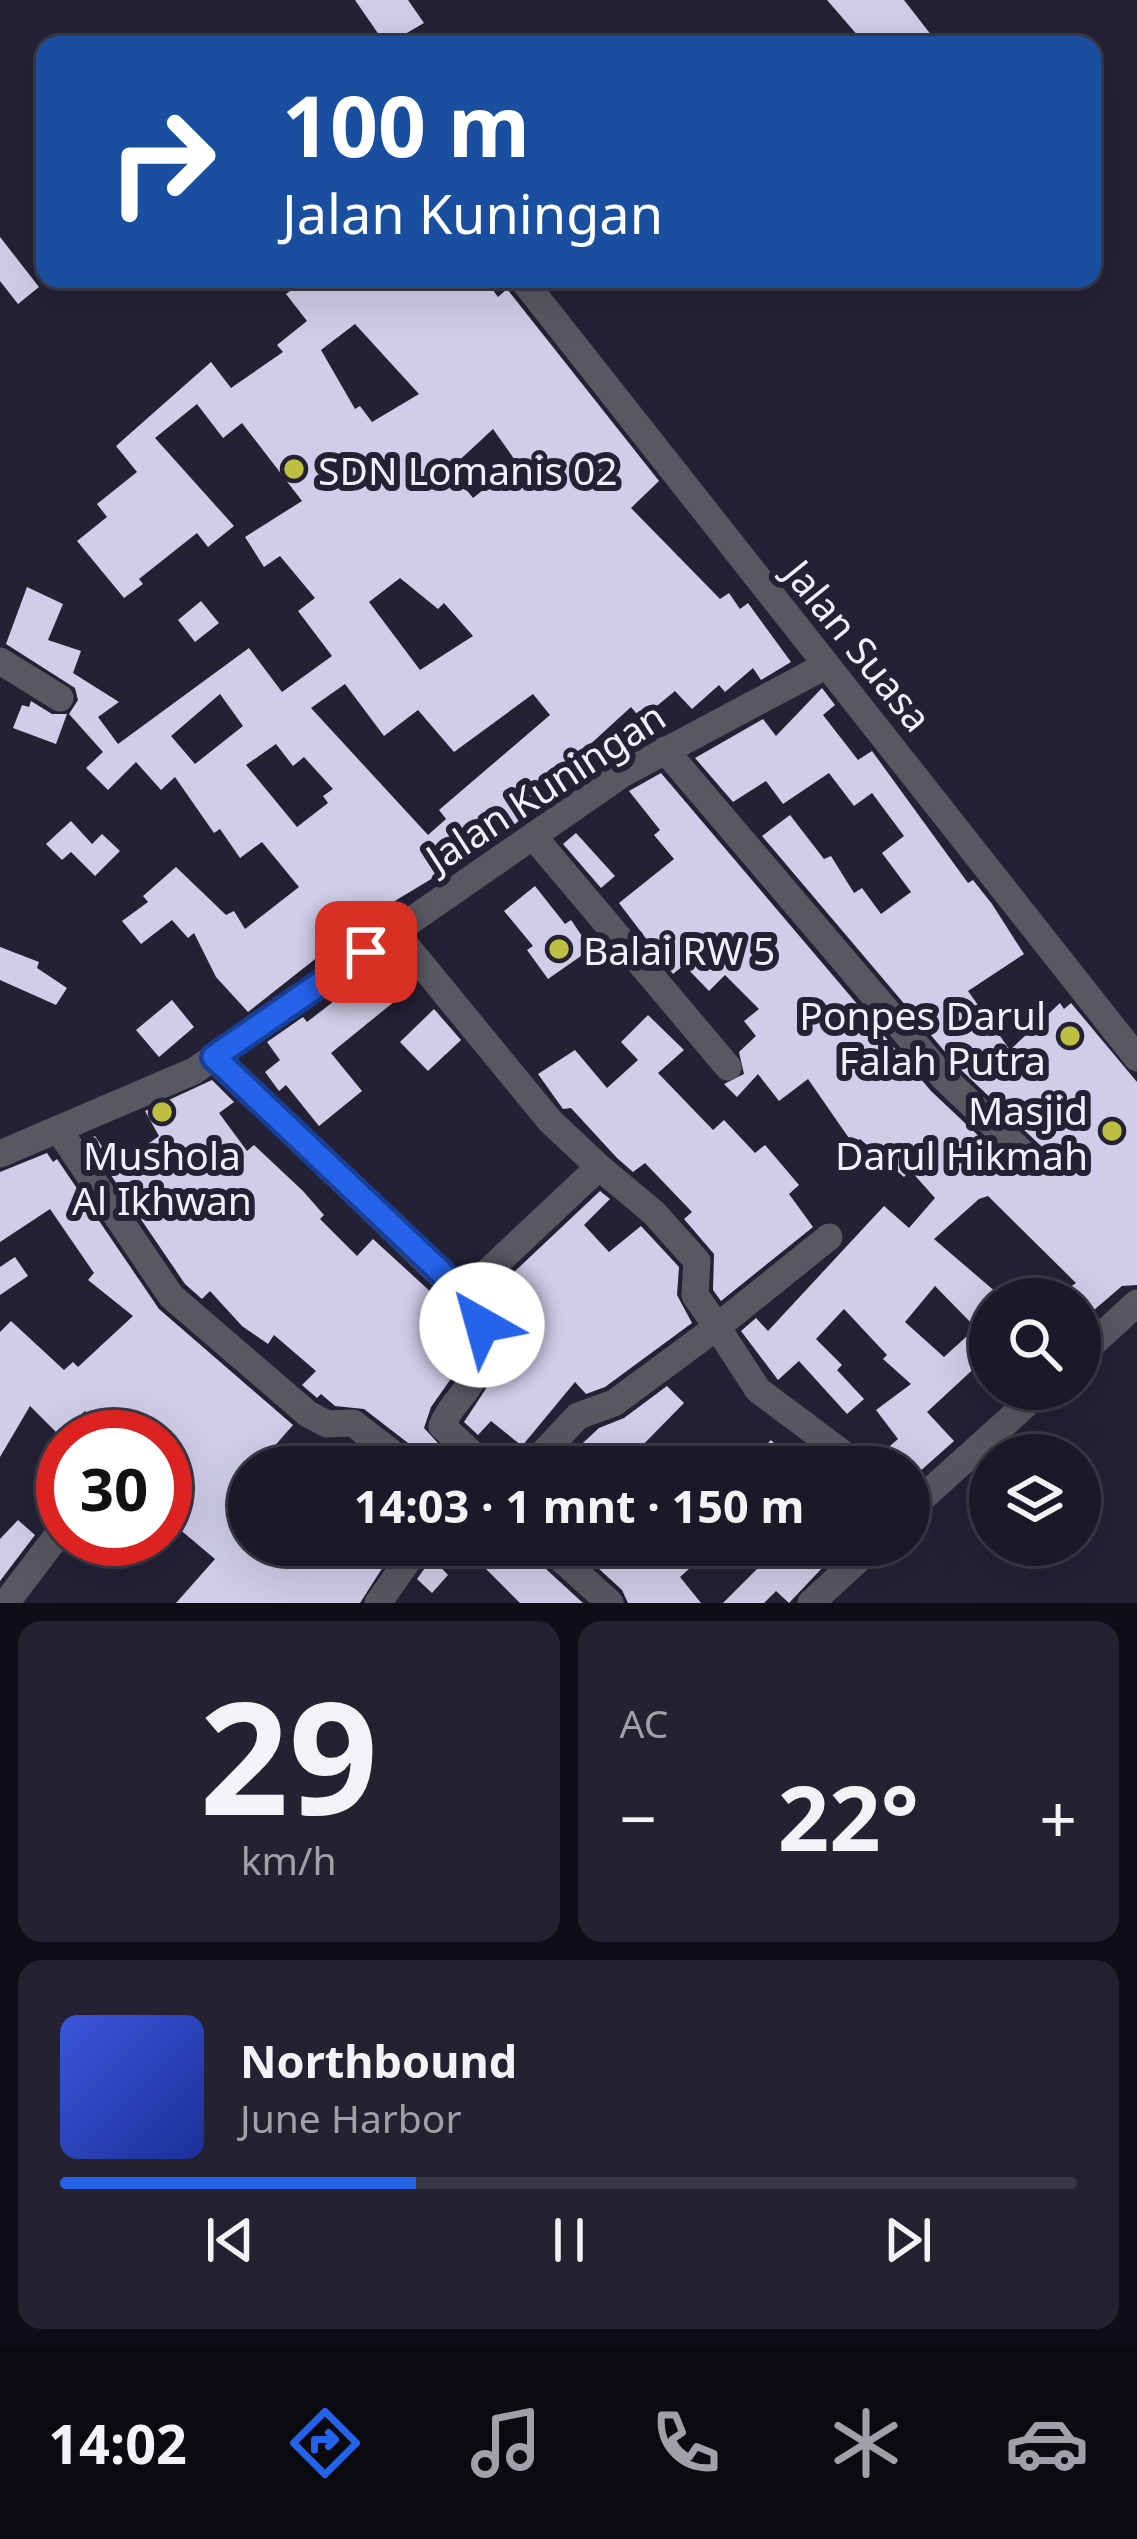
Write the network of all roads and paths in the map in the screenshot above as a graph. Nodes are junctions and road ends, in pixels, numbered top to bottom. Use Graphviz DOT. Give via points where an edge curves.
graph roads {
  1 [pos="529,288"];
  2 [pos="0,661"];
  3 [pos="825,666"];
  4 [pos="59,698"];
  5 [pos="665,750"];
  6 [pos="533,836"];
  7 [pos="395,932"];
  8 [pos="214,1057"];
  9 [pos="1137,1058"];
  10 [pos="728,1067"];
  11 [pos="58,1129"];
  12 [pos="0,1154"];
  13 [pos="1029,1159"];
  14 [pos="599,1167"];
  15 [pos="829,1237"];
  16 [pos="464,1294"];
  17 [pos="1137,1304"];
  18 [pos="717,1327"];
  19 [pos="1101,1336"];
  20 [pos="1019,1410"];
  21 [pos="382,1446"];
  22 [pos="463,1446"];
  23 [pos="550,1446"];
  24 [pos="833,1446"];
  25 [pos="930,1491"];
  26 [pos="36,1564"];
  27 [pos="404,1566"];
  28 [pos="569,1566"];
  29 [pos="851,1566"];
  30 [pos="6,1603"];
  31 [pos="378,1603"];
  32 [pos="610,1603"];
  33 [pos="811,1603"];
  1 -- 3 [label="street, Jalan Suasa"];
  2 -- 4 [label="street"];
  3 -- 5 [label="street, Jalan Kuningan"];
  3 -- 9 [label="street, Jalan Suasa"];
  5 -- 6 [label="street, Jalan Kuningan"];
  5 -- 13 [label="street" via="944,1078"];
  6 -- 7 [label="street, Jalan Kuningan"];
  6 -- 10 [label="street"];
  7 -- 8 [label="street, Jalan Kuningan"];
  7 -- 14 [label="street" via="550,1121"];
  8 -- 11 [label="street, Jalan Kuningan"];
  8 -- 16 [label="street"];
  11 -- 12 [label="street, Jalan Kuningan"];
  11 -- 21 [label="street" via="190,1318 308,1414 352,1423"];
  14 -- 16 [label="street"];
  14 -- 18 [label="street" via="697,1261 695,1294"];
  15 -- 18 [label="street"];
  16 -- 22 [label="street" via="482,1320 468,1346 477,1367 442,1426"];
  17 -- 19 [label="street"];
  18 -- 23 [label="street" via="614,1403 578,1416"];
  18 -- 24 [label="street" via="758,1390"];
  20 -- 25 [label="street"];
  26 -- 30 [label="street"];
  27 -- 31 [label="street"];
  28 -- 32 [label="street"];
  29 -- 33 [label="street"];
}
